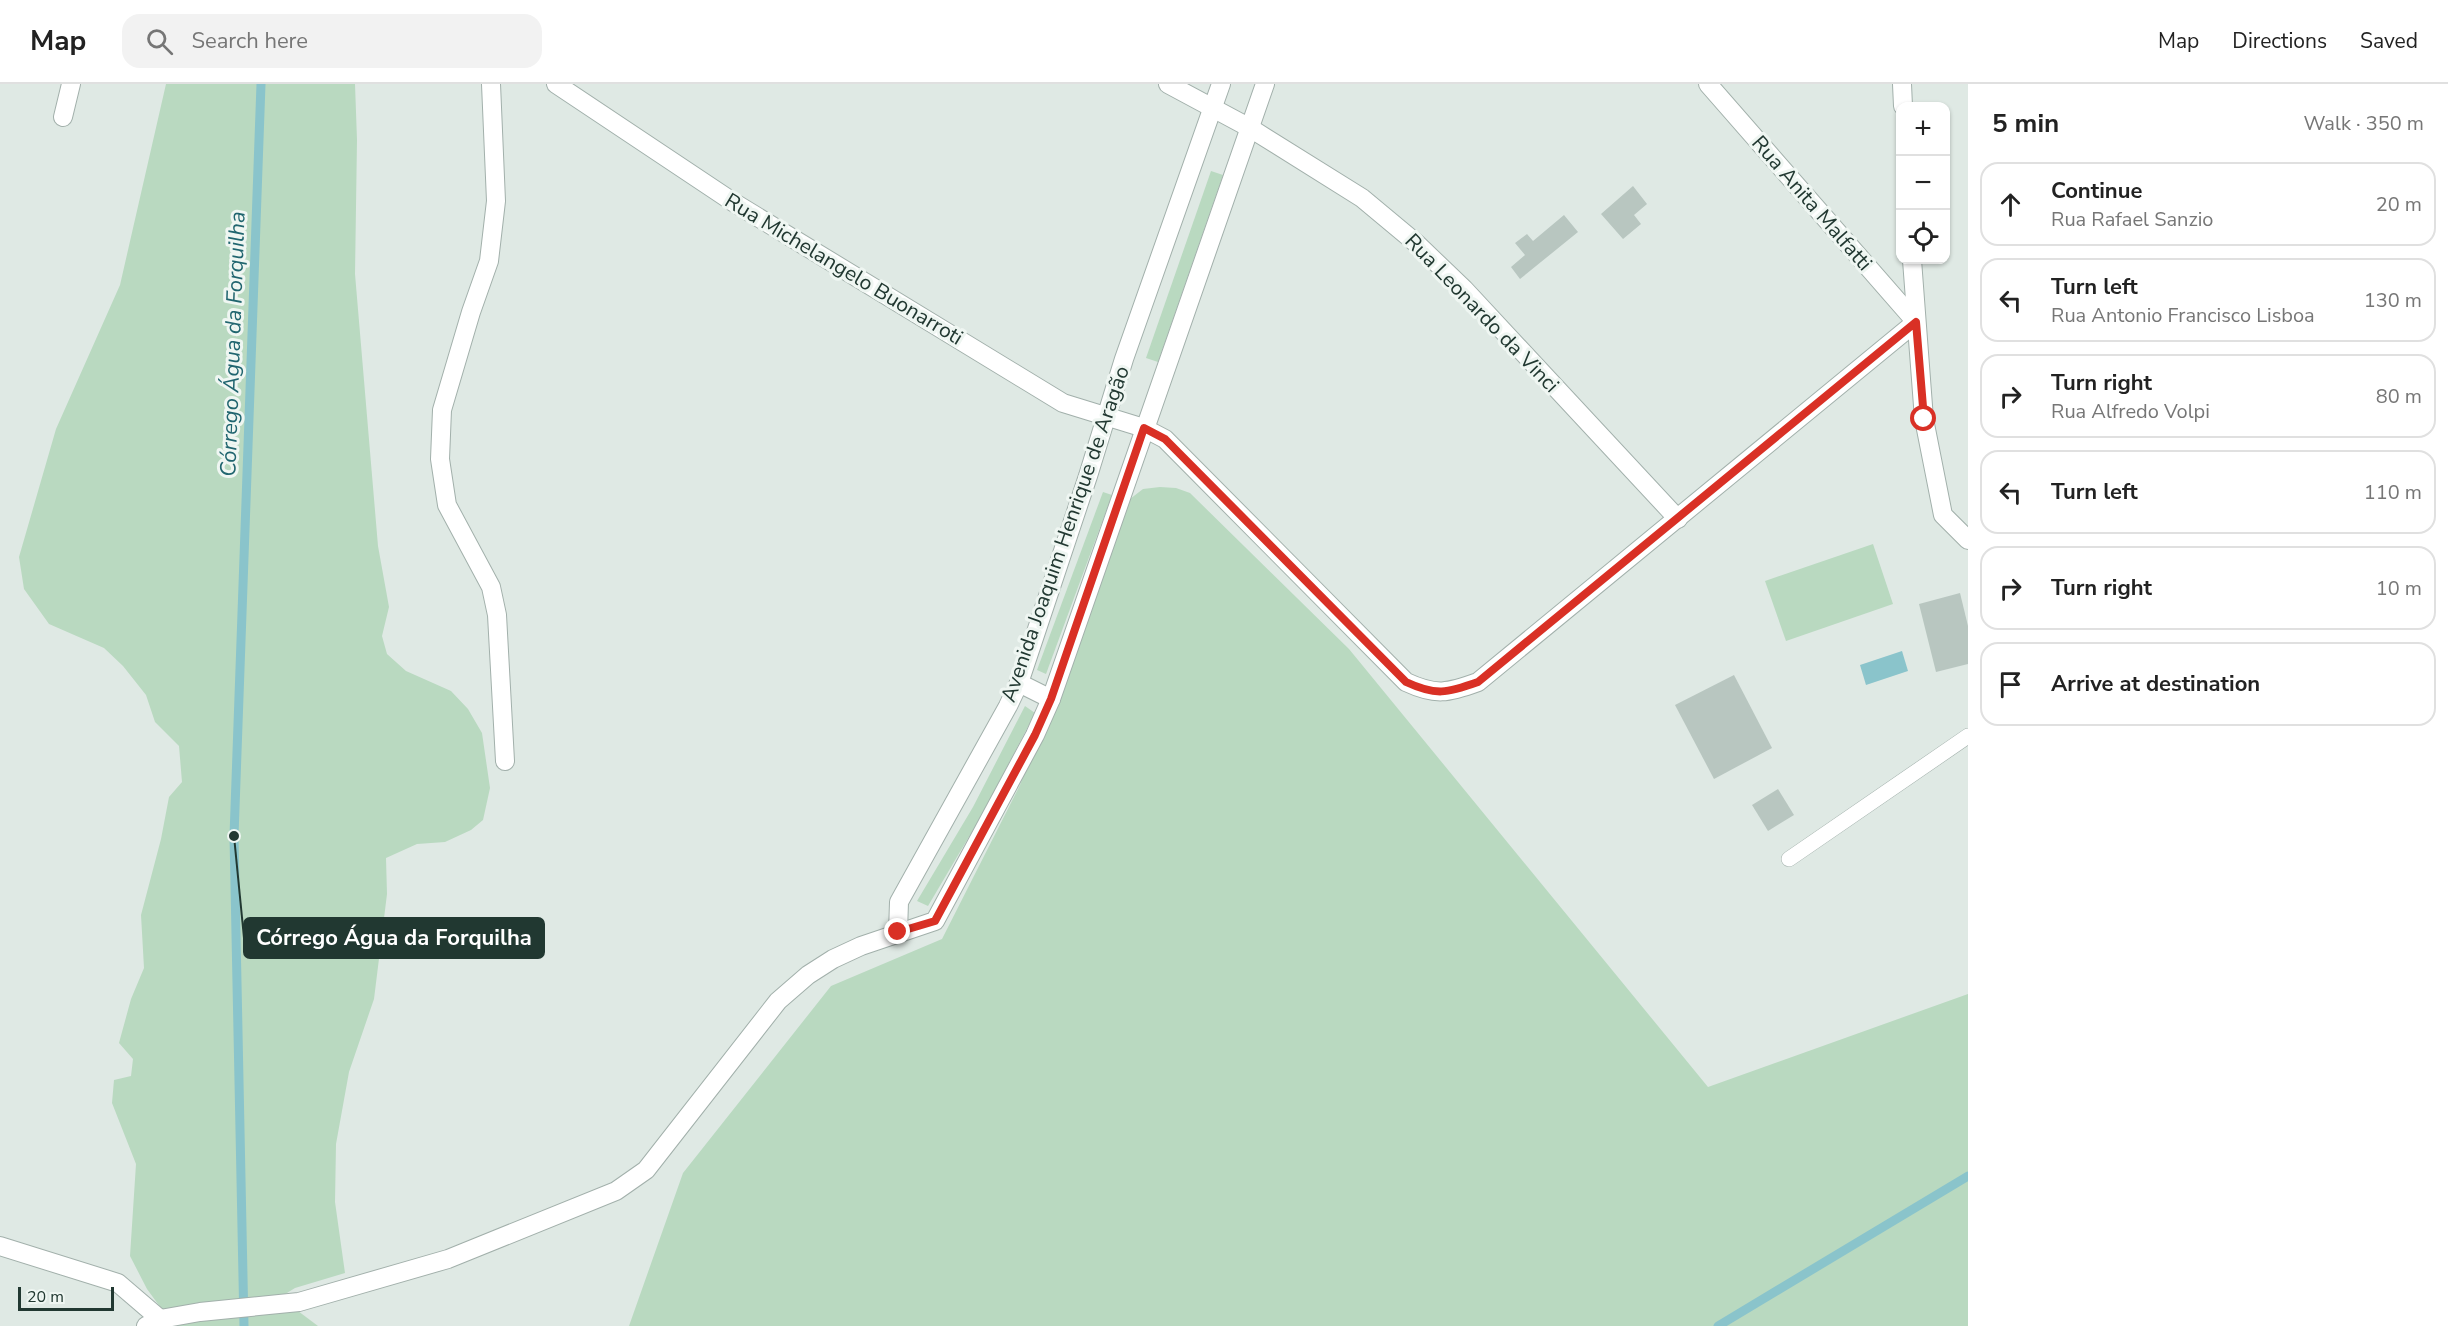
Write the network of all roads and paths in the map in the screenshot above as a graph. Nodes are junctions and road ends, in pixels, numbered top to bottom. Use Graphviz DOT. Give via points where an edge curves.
graph roads {
  1 [pos="71,84"];
  2 [pos="491,84"];
  3 [pos="556,84"];
  4 [pos="1168,84"];
  5 [pos="1221,84"];
  6 [pos="1264,84"];
  7 [pos="1708,84"];
  8 [pos="1902,84"];
  9 [pos="1903,102"];
  10 [pos="1212,108"];
  11 [pos="63,117"];
  12 [pos="1250,128"];
  13 [pos="1912,264"];
  14 [pos="1916,322"];
  15 [pos="1108,416"];
  16 [pos="1144,428"];
  17 [pos="1678,519"];
  18 [pos="1968,540"];
  19 [pos="1019,683"];
  20 [pos="1051,699"];
  21 [pos="1968,736"];
  22 [pos="505,761"];
  23 [pos="1789,859"];
  24 [pos="898,932"];
  25 [pos="0,1246"];
  26 [pos="153,1323"];
  1 -- 11 [label="street"];
  2 -- 22 [label="street" via="496,201 489,261 442,410 440,459 447,505 491,587 497,615"];
  3 -- 15 [label="street, Rua Michelangelo Buonarroti" via="733,202 1063,403"];
  4 -- 10 [label="street, Rua Leonardo da Vinci"];
  5 -- 10 [label="street, Avenida Joaquim Henrique de Aragão"];
  6 -- 12 [label="street, Avenida Joaquim Henrique de Aragão"];
  7 -- 14 [label="street, Rua Anita Malfatti"];
  8 -- 9 [label="street"];
  10 -- 12 [label="street, Rua Leonardo da Vinci"];
  10 -- 15 [label="street, Avenida Joaquim Henrique de Aragão" via="1124,359"];
  12 -- 16 [label="street, Avenida Joaquim Henrique de Aragão"];
  12 -- 17 [label="street, Rua Leonardo da Vinci" via="1362,198 1416,243 1464,289"];
  13 -- 14 [label="street"];
  14 -- 17 [label="street"];
  14 -- 18 [label="street" via="1924,419 1943,515"];
  15 -- 16 [label="street, Rua Michelangelo Buonarroti"];
  15 -- 19 [label="street, Avenida Joaquim Henrique de Aragão"];
  16 -- 17 [label="street, Rua Michelangelo Buonarroti" via="1165,439 1406,682 1427,692 1454,690 1478,682"];
  16 -- 20 [label="street, Avenida Joaquim Henrique de Aragão"];
  19 -- 20 [label="street"];
  19 -- 24 [label="street, Avenida Joaquim Henrique de Aragão" via="899,902"];
  20 -- 24 [label="street, Avenida Joaquim Henrique de Aragão" via="935,921"];
  21 -- 23 [label="lane"];
  24 -- 26 [label="street" via="833,959 778,1001 646,1170 616,1191 448,1258 300,1302 200,1312"];
  25 -- 26 [label="street" via="118,1283"];
}
